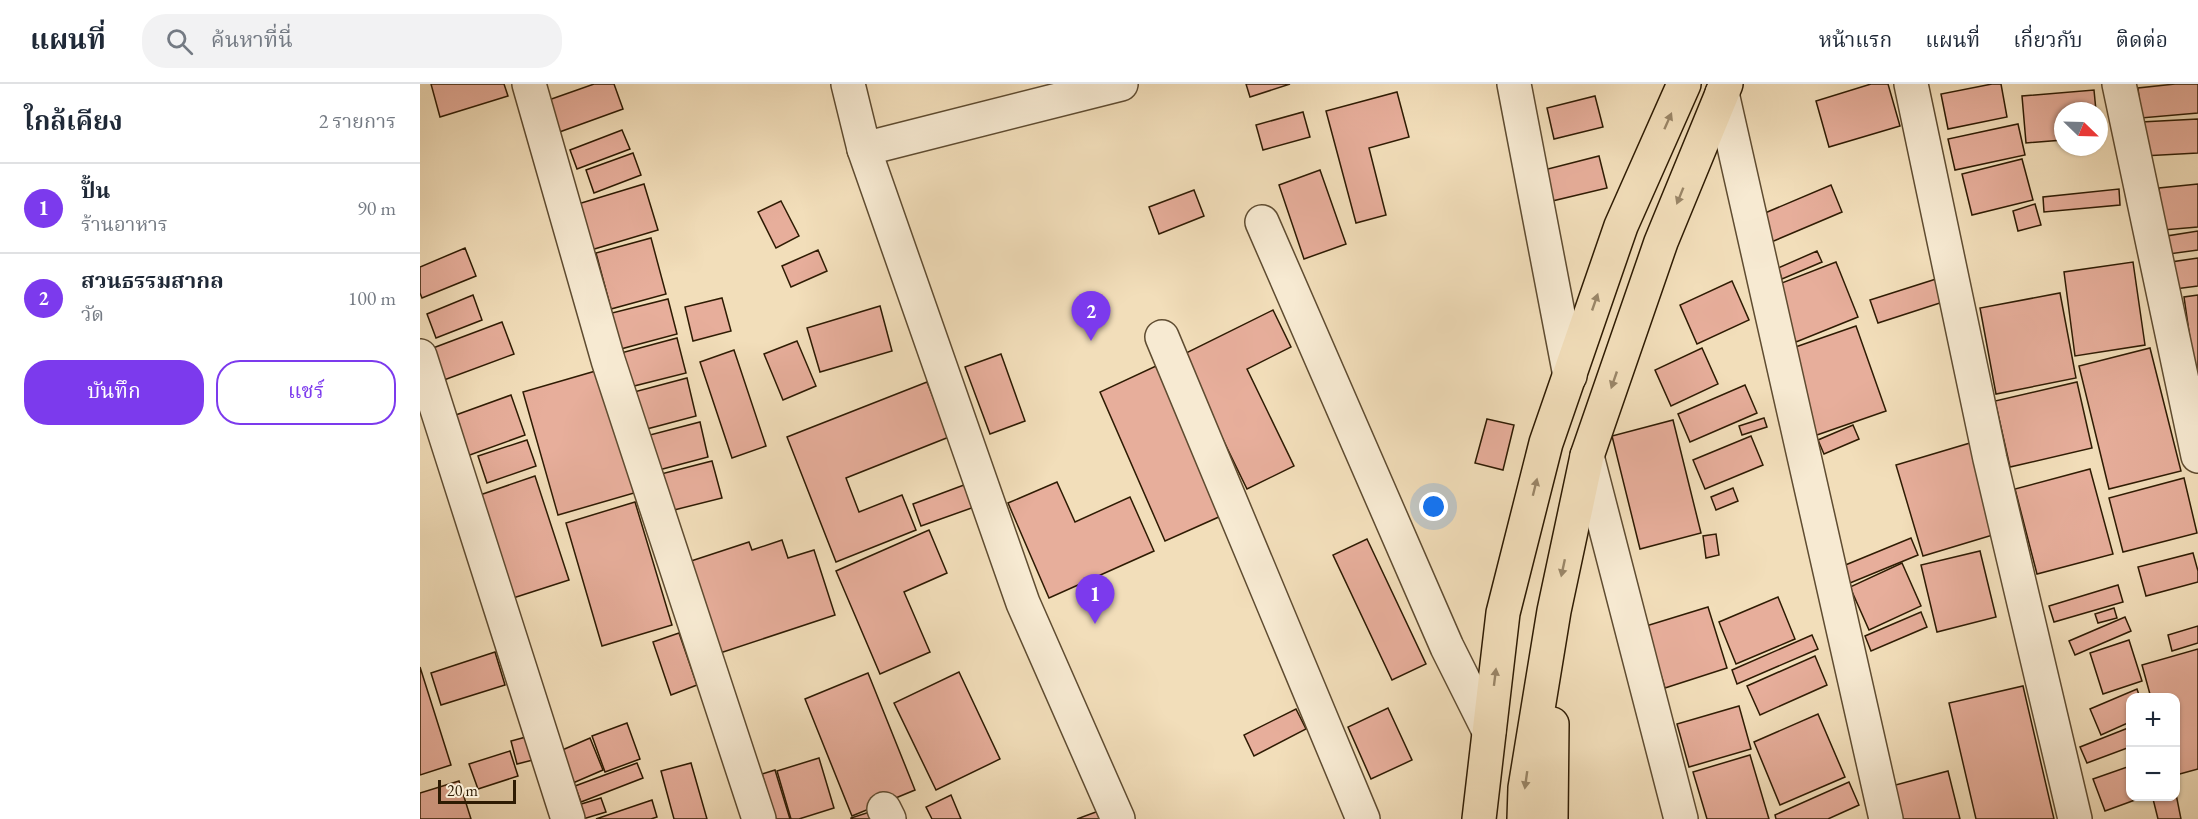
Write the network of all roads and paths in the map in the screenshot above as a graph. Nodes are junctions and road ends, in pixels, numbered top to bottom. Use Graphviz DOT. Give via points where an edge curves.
graph roads {
  1 [pos="529,84"];
  2 [pos="848,84"];
  3 [pos="1121,84"];
  4 [pos="1514,84"];
  5 [pos="1684,84"];
  6 [pos="1911,84"];
  7 [pos="2120,84"];
  8 [pos="1724,89"];
  9 [pos="864,149"];
  10 [pos="1262,222"];
  11 [pos="1162,337"];
  12 [pos="420,356"];
  13 [pos="1570,375"];
  14 [pos="1587,456"];
  15 [pos="2198,456"];
  16 [pos="1554,611"];
  17 [pos="1489,731"];
  18 [pos="1479,816"];
  19 [pos="568,819"];
  20 [pos="759,819"];
  21 [pos="1118,819"];
  22 [pos="1363,819"];
  23 [pos="1524,819"];
  24 [pos="1551,819"];
  25 [pos="1681,819"];
  26 [pos="1886,819"];
  27 [pos="2075,819"];
  1 -- 20 [label="street" via="608,360"];
  2 -- 9 [label="street"];
  3 -- 9 [label="street"];
  4 -- 13 [label="street"];
  13 -- 5 [label="main road, one-way" via="1621,226"];
  6 -- 27 [label="street" via="1990,459"];
  7 -- 15 [label="street"];
  8 -- 14 [label="main road, one-way" via="1661,242"];
  8 -- 26 [label="street"];
  9 -- 21 [label="street" via="1023,603"];
  10 -- 17 [label="street" via="1447,647"];
  11 -- 22 [label="street"];
  12 -- 19 [label="street"];
  17 -- 13 [label="main road, one-way" via="1503,613 1546,443"];
  14 -- 16 [label="main road, one-way"];
  14 -- 25 [label="street"];
  16 -- 23 [label="main road, one-way" via="1525,788"];
  16 -- 24 [label="main road"];
  17 -- 18 [label="main road"];
}
